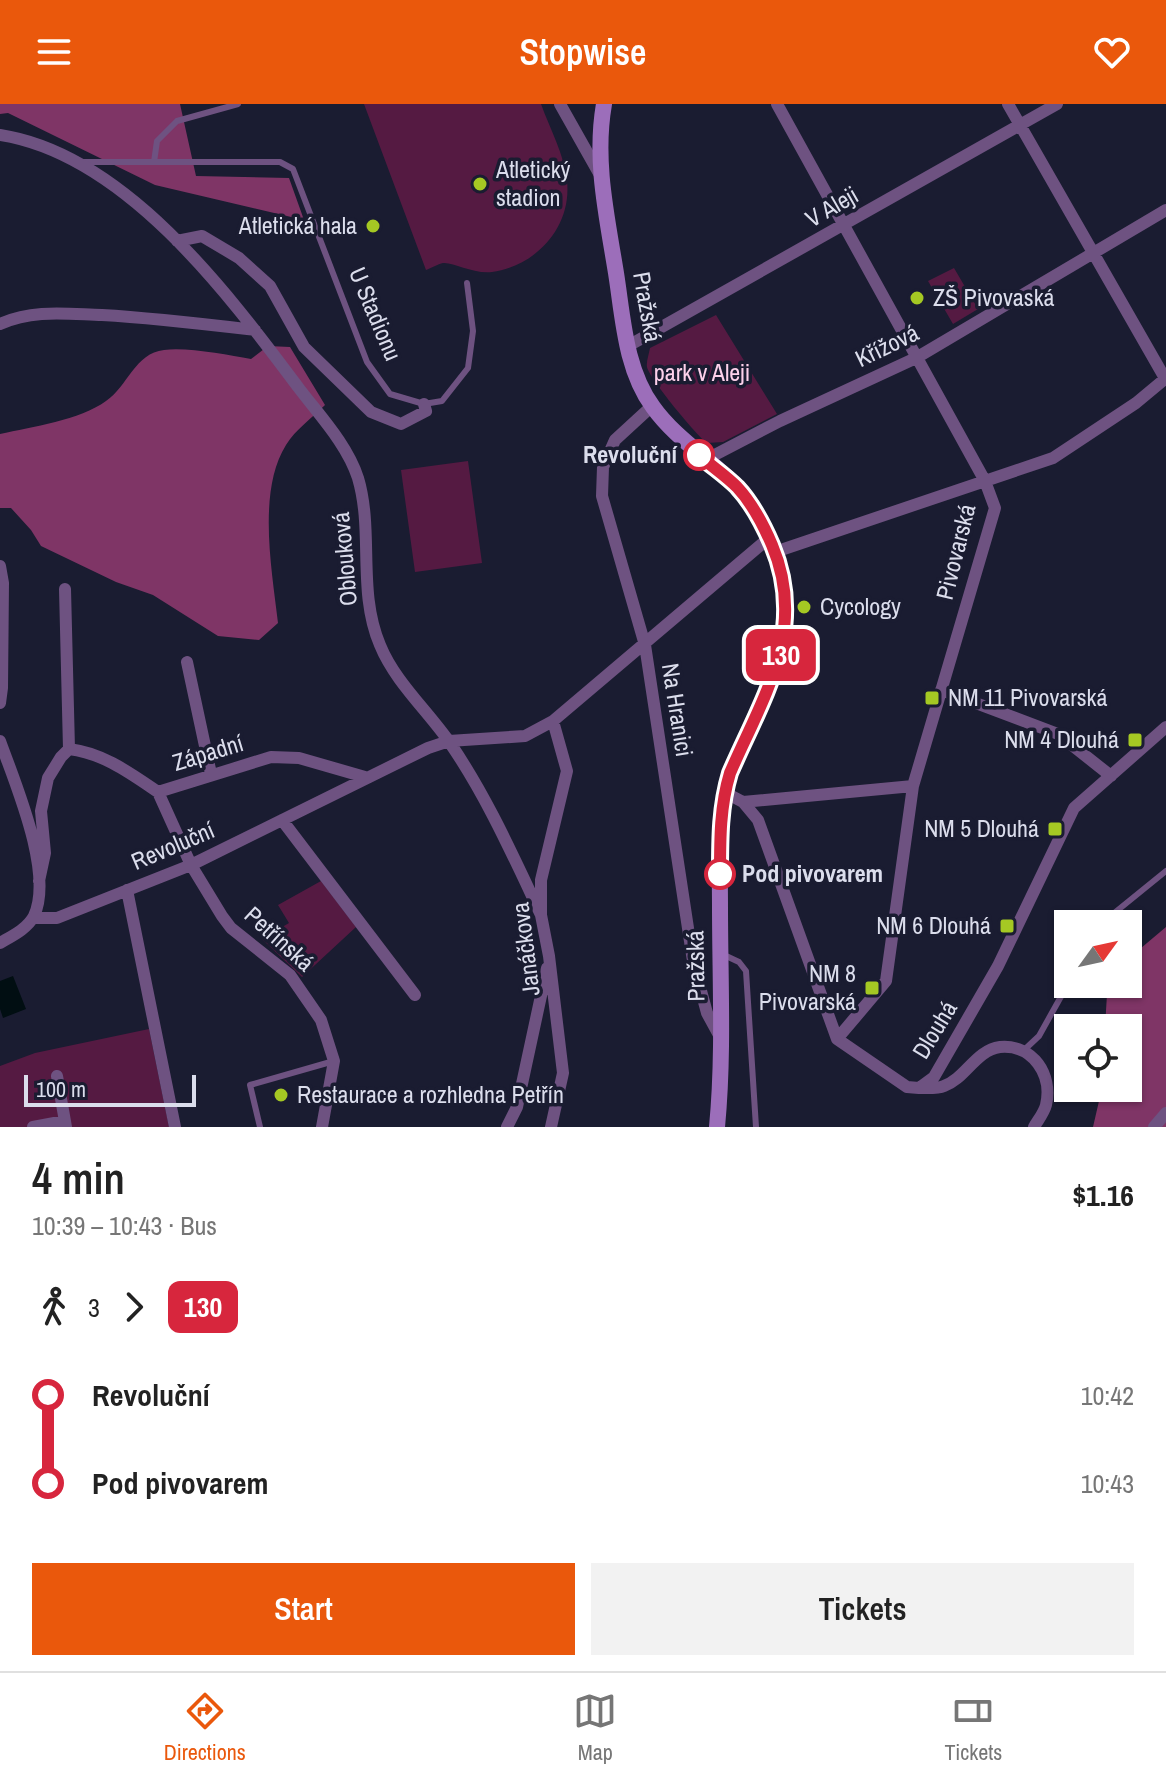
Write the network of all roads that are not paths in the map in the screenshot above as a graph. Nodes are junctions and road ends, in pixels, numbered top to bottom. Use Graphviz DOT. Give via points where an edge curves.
graph roads {
  1 [pos="238,104"];
  2 [pos="560,104"];
  3 [pos="604,104"];
  4 [pos="777,104"];
  5 [pos="1008,104"];
  6 [pos="1057,104"];
  7 [pos="1020,125"];
  8 [pos="0,135"];
  9 [pos="79,162"];
  10 [pos="154,162"];
  11 [pos="600,175"];
  12 [pos="1166,210"];
  13 [pos="842,226"];
  14 [pos="177,241"];
  15 [pos="1094,253"];
  16 [pos="467,283"];
  17 [pos="0,324"];
  18 [pos="255,330"];
  19 [pos="628,346"];
  20 [pos="916,358"];
  21 [pos="1166,379"];
  22 [pos="424,404"];
  23 [pos="652,406"];
  24 [pos="705,460"];
  25 [pos="985,481"];
  26 [pos="772,545"];
  27 [pos="0,566"];
  28 [pos="65,589"];
  29 [pos="645,645"];
  30 [pos="187,662"];
  31 [pos="941,690"];
  32 [pos="0,703"];
  33 [pos="553,721"];
  34 [pos="1166,727"];
  35 [pos="0,741"];
  36 [pos="449,741"];
  37 [pos="69,749"];
  38 [pos="211,774"];
  39 [pos="1111,776"];
  40 [pos="365,777"];
  41 [pos="913,786"];
  42 [pos="158,792"];
  43 [pos="724,792"];
  44 [pos="743,802"];
  45 [pos="282,820"];
  46 [pos="191,865"];
  47 [pos="1166,871"];
  48 [pos="39,881"];
  49 [pos="127,890"];
  50 [pos="1118,910"];
  51 [pos="541,915"];
  52 [pos="33,918"];
  53 [pos="0,942"];
  54 [pos="720,955"];
  55 [pos="549,956"];
  56 [pos="415,995"];
  57 [pos="1060,998"];
  58 [pos="721,1038"];
  59 [pos="837,1039"];
  60 [pos="1023,1051"];
  61 [pos="334,1061"];
  62 [pos="57,1076"];
  63 [pos="919,1088"];
  64 [pos="1166,1113"];
  65 [pos="66,1124"];
  66 [pos="33,1127"];
  67 [pos="175,1127"];
  68 [pos="260,1127"];
  69 [pos="322,1127"];
  70 [pos="507,1127"];
  71 [pos="551,1127"];
  72 [pos="717,1127"];
  73 [pos="756,1127"];
  74 [pos="1034,1127"];
  75 [pos="1154,1127"];
  1 -- 10 [label="lane" via="177,121 157,141"];
  2 -- 11 [label="street"];
  3 -- 11 [label="main road, Pražská"];
  4 -- 13 [label="street, Pivovarská"];
  5 -- 7 [label="street"];
  6 -- 7 [label="street, V Aleji"];
  7 -- 13 [label="street, V Aleji"];
  7 -- 15 [label="street"];
  8 -- 9 [label="street, Oblouková"];
  9 -- 10 [label="lane, U Stadionu"];
  9 -- 14 [label="street, Oblouková" via="134,200"];
  10 -- 22 [label="lane, U Stadionu" via="280,162 293,169 367,362 390,394"];
  11 -- 19 [label="main road, Pražská"];
  12 -- 15 [label="street, Křížová"];
  13 -- 19 [label="street, V Aleji"];
  13 -- 20 [label="street, Pivovarská"];
  14 -- 18 [label="street, Oblouková"];
  14 -- 22 [label="street" via="202,236 239,258 270,286 304,347 371,412 401,424 426,411"];
  15 -- 20 [label="street, Křížová"];
  15 -- 21 [label="street"];
  16 -- 22 [label="lane" via="473,331 468,368 442,401"];
  17 -- 18 [label="street" via="47,313 146,317"];
  18 -- 36 [label="street, Oblouková" via="346,450 358,477 366,593 380,645"];
  19 -- 23 [label="main road, Pražská"];
  20 -- 24 [label="street, Křížová"];
  20 -- 25 [label="street, Pivovarská"];
  21 -- 25 [label="street, Revoluční" via="1053,458"];
  23 -- 24 [label="main road, Pražská"];
  23 -- 29 [label="street, Na Hranici" via="615,440 603,467 602,496"];
  24 -- 26 [label="main road, Pražská" via="737,487"];
  25 -- 26 [label="street, Revoluční"];
  25 -- 31 [label="street, Pivovarská" via="995,508"];
  26 -- 29 [label="street, Revoluční"];
  26 -- 43 [label="main road, Pražská" via="785,602 780,658"];
  27 -- 32 [label="street"];
  28 -- 37 [label="street"];
  29 -- 33 [label="street, Revoluční"];
  29 -- 58 [label="street, Na Hranici" via="693,961 707,1013"];
  30 -- 38 [label="street"];
  31 -- 39 [label="street" via="1058,734"];
  31 -- 41 [label="street, Pivovarská"];
  33 -- 36 [label="street, Revoluční" via="525,736"];
  33 -- 51 [label="street, Janáčkova" via="567,771 541,880"];
  34 -- 39 [label="street, Dlouhá"];
  35 -- 48 [label="street"];
  36 -- 40 [label="street, Revoluční"];
  36 -- 51 [label="street, Oblouková" via="488,801"];
  37 -- 42 [label="street, Západní" via="119,765"];
  37 -- 48 [label="street" via="48,778 41,811 45,853"];
  38 -- 40 [label="street, Západní" via="271,757 299,758"];
  38 -- 42 [label="street, Západní"];
  39 -- 63 [label="street, Dlouhá" via="1074,808 998,966 934,1077"];
  40 -- 45 [label="street, Revoluční"];
  41 -- 44 [label="street"];
  41 -- 59 [label="street, Pivovarská" via="886,981"];
  42 -- 46 [label="street, Petřínská"];
  43 -- 44 [label="street"];
  43 -- 54 [label="main road, Pražská"];
  44 -- 59 [label="street" via="758,820"];
  45 -- 46 [label="street, Revoluční"];
  45 -- 56 [label="street"];
  46 -- 49 [label="street, Revoluční"];
  46 -- 61 [label="street, Petřínská" via="231,928 299,986 321,1020"];
  47 -- 50 [label="lane"];
  48 -- 52 [label="street"];
  49 -- 52 [label="street, Revoluční" via="57,918"];
  49 -- 67 [label="street"];
  51 -- 55 [label="street, Janáčkova"];
  52 -- 53 [label="street"];
  54 -- 58 [label="main road, Pražská"];
  54 -- 73 [label="lane" via="731,957 746,971"];
  55 -- 70 [label="street" via="517,1107"];
  55 -- 71 [label="street, Janáčkova" via="563,1073"];
  57 -- 60 [label="lane" via="1039,1036"];
  58 -- 72 [label="main road, Pražská"];
  59 -- 63 [label="street, Dlouhá" via="907,1087"];
  60 -- 63 [label="street" via="995,1048 945,1086"];
  60 -- 74 [label="street" via="1044,1072 1048,1089 1046,1109"];
  61 -- 68 [label="lane" via="250,1085"];
  61 -- 69 [label="street, Petřínská"];
  62 -- 65 [label="street"];
  64 -- 75 [label="street"];
  65 -- 66 [label="street"];
}
